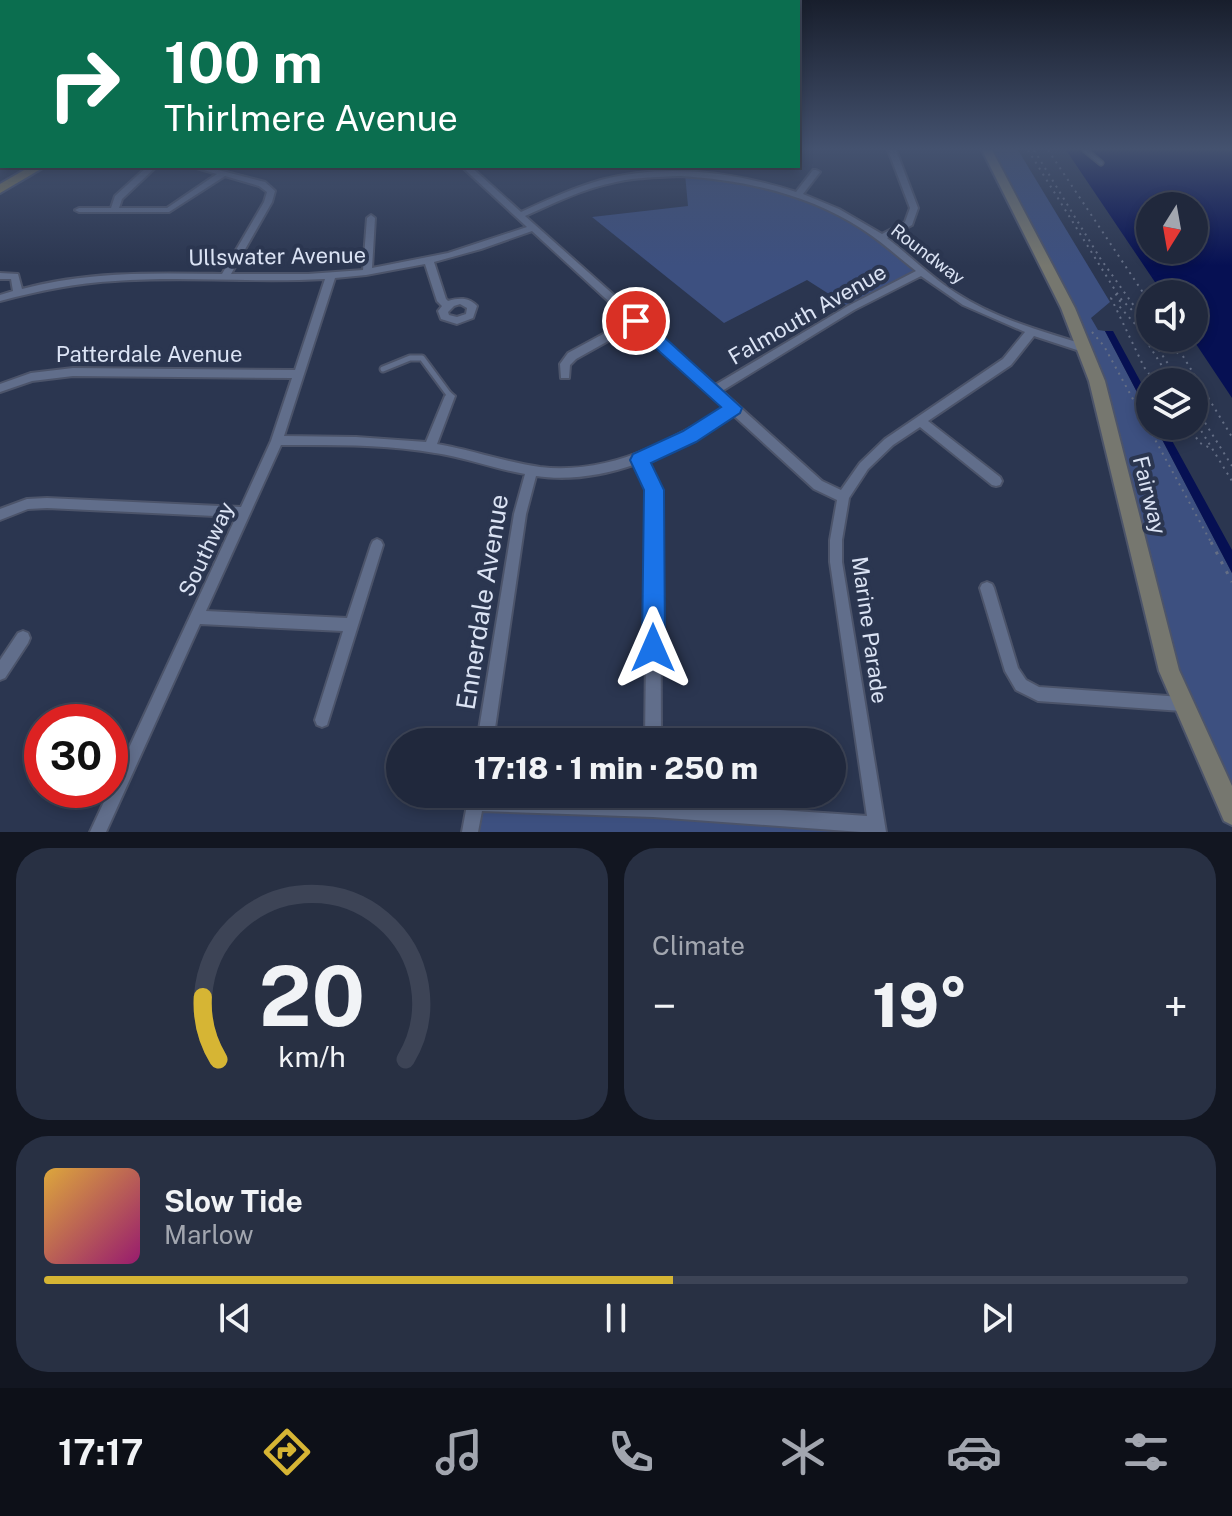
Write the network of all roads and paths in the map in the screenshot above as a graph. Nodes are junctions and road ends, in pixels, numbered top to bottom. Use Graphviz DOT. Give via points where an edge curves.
graph roads {
  1 [pos="128,189"];
  2 [pos="201,189"];
  3 [pos="268,189"];
  4 [pos="491,189"];
  5 [pos="583,189"];
  6 [pos="776,189"];
  7 [pos="803,189"];
  8 [pos="907,189"];
  9 [pos="1006,189"];
  10 [pos="1052,189"];
  11 [pos="1058,189"];
  12 [pos="1074,189"];
  13 [pos="798,195"];
  14 [pos="115,208"];
  15 [pos="79,210"];
  16 [pos="520,215"];
  17 [pos="371,218"];
  18 [pos="532,228"];
  19 [pos="881,238"];
  20 [pos="429,262"];
  21 [pos="367,272"];
  22 [pos="921,272"];
  23 [pos="0,276"];
  24 [pos="331,276"];
  25 [pos="225,277"];
  26 [pos="1136,282"];
  27 [pos="18,292"];
  28 [pos="1118,294"];
  29 [pos="0,298"];
  30 [pos="1120,298"];
  31 [pos="447,305"];
  32 [pos="1136,309"];
  33 [pos="1136,315"];
  34 [pos="636,321"];
  35 [pos="1085,323"];
  36 [pos="1032,331"];
  37 [pos="1086,349"];
  38 [pos="1177,352"];
  39 [pos="1180,352"];
  40 [pos="1184,358"];
  41 [pos="1145,368"];
  42 [pos="1163,368"];
  43 [pos="383,369"];
  44 [pos="299,374"];
  45 [pos="565,375"];
  46 [pos="0,388"];
  47 [pos="714,391"];
  48 [pos="450,396"];
  49 [pos="733,408"];
  50 [pos="921,422"];
  51 [pos="1208,427"];
  52 [pos="1232,437"];
  53 [pos="1198,440"];
  54 [pos="1207,440"];
  55 [pos="277,441"];
  56 [pos="430,447"];
  57 [pos="1213,449"];
  58 [pos="640,460"];
  59 [pos="1232,466"];
  60 [pos="532,470"];
  61 [pos="996,481"];
  62 [pos="1232,481"];
  63 [pos="843,497"];
  64 [pos="245,512"];
  65 [pos="0,515"];
  66 [pos="377,545"];
  67 [pos="1232,582"];
  68 [pos="987,588"];
  69 [pos="197,617"];
  70 [pos="350,625"];
  71 [pos="23,638"];
  72 [pos="0,673"];
  73 [pos="1182,704"];
  74 [pos="322,720"];
  75 [pos="487,728"];
  76 [pos="653,728"];
  77 [pos="474,808"];
  78 [pos="711,808"];
  79 [pos="1232,813"];
  80 [pos="878,828"];
  81 [pos="98,832"];
  82 [pos="470,832"];
  1 -- 14 [label="street"];
  2 -- 14 [label="street" via="169,210"];
  3 -- 25 [label="street" via="268,202"];
  4 -- 16 [label="street"];
  5 -- 16 [label="street, Roundway"];
  6 -- 13 [label="street, Roundway"];
  7 -- 13 [label="street"];
  8 -- 19 [label="street" via="914,208 909,223"];
  9 -- 37 [label="street, Fairway"];
  10 -- 28 [label="path"];
  11 -- 32 [label="path"];
  12 -- 26 [label="path"];
  13 -- 19 [label="street, Roundway"];
  14 -- 15 [label="street"];
  16 -- 18 [label="street"];
  17 -- 21 [label="street"];
  18 -- 20 [label="street, Ullswater Avenue"];
  18 -- 34 [label="street"];
  19 -- 22 [label="street, Roundway"];
  20 -- 21 [label="street, Ullswater Avenue"];
  20 -- 31 [label="street"];
  21 -- 24 [label="street, Ullswater Avenue"];
  22 -- 36 [label="street, Roundway" via="967,303"];
  22 -- 47 [label="street, Falmouth Avenue"];
  23 -- 27 [label="street" via="15,276"];
  24 -- 25 [label="street, Ullswater Avenue"];
  24 -- 44 [label="street, Southway"];
  25 -- 27 [label="street, Ullswater Avenue" via="113,276"];
  27 -- 29 [label="street, Ullswater Avenue"];
  28 -- 30 [label="path"];
  28 -- 41 [label="path" via="1111,298"];
  30 -- 33 [label="path"];
  30 -- 42 [label="path" via="1119,306"];
  34 -- 45 [label="street" via="572,356"];
  34 -- 47 [label="street"];
  35 -- 67 [label="path" via="1104,346"];
  36 -- 37 [label="street, Roundway"];
  36 -- 50 [label="street, Marine Parade" via="1007,362"];
  37 -- 73 [label="street, Fairway" via="1159,638"];
  38 -- 40 [label="path"];
  39 -- 40 [label="path"];
  40 -- 52 [label="path"];
  43 -- 48 [label="lane" via="422,358"];
  44 -- 46 [label="street, Patterdale Avenue" via="73,372 31,377"];
  44 -- 55 [label="street, Southway"];
  47 -- 49 [label="street"];
  48 -- 56 [label="street"];
  49 -- 58 [label="street"];
  49 -- 63 [label="street" via="818,485"];
  50 -- 61 [label="street"];
  50 -- 63 [label="street, Marine Parade" via="874,453"];
  51 -- 59 [label="path"];
  53 -- 57 [label="path"];
  54 -- 57 [label="path"];
  55 -- 56 [label="street"];
  55 -- 64 [label="street, Southway"];
  56 -- 60 [label="street"];
  57 -- 62 [label="path"];
  58 -- 60 [label="street" via="587,471"];
  58 -- 76 [label="street" via="654,490"];
  60 -- 75 [label="street, Ennerdale Avenue" via="520,514"];
  63 -- 80 [label="street, Marine Parade" via="836,562"];
  64 -- 65 [label="street" via="47,503"];
  64 -- 69 [label="street, Southway"];
  66 -- 70 [label="street"];
  68 -- 73 [label="street" via="1021,685 1038,694"];
  69 -- 70 [label="street"];
  69 -- 81 [label="street, Southway"];
  70 -- 74 [label="street"];
  71 -- 72 [label="street"];
  73 -- 79 [label="street, Fairway"];
  77 -- 82 [label="street"];
  78 -- 80 [label="street"];
}
